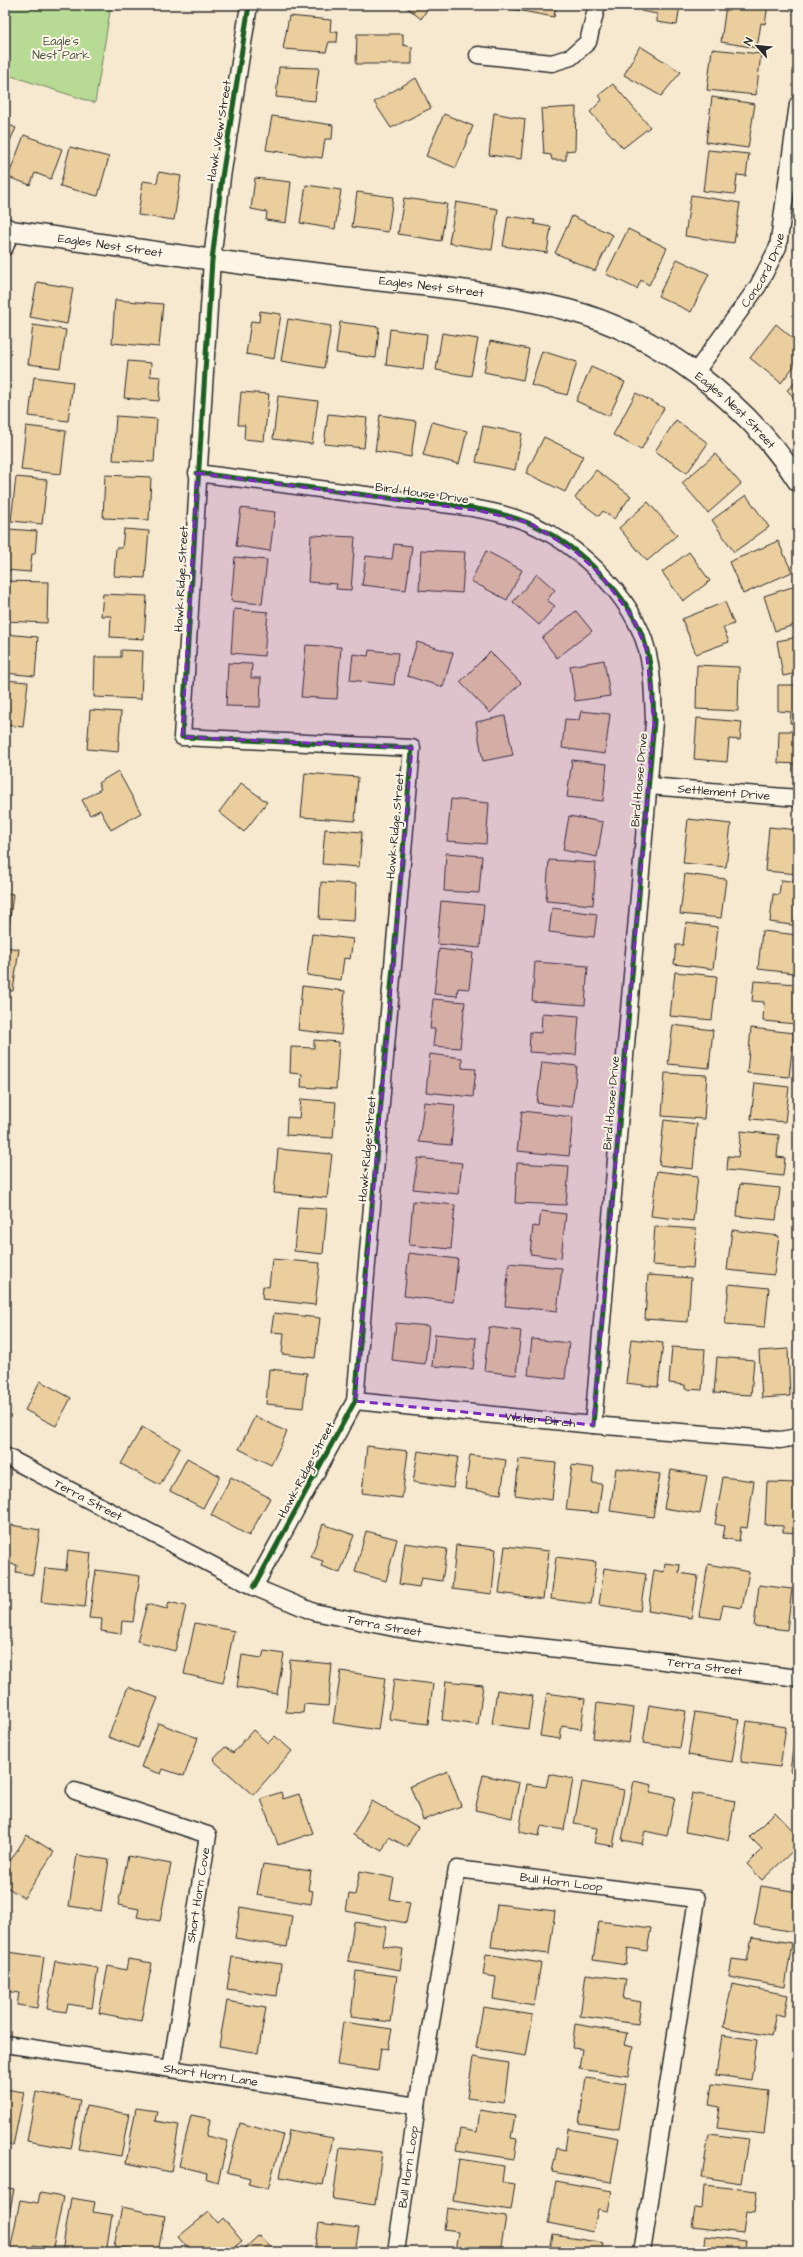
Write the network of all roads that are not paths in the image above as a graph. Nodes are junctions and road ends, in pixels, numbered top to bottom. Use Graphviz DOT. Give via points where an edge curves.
graph roads {
  1 [pos="249,5"];
  2 [pos="597,5"];
  3 [pos="478,55"];
  4 [pos="798,104"];
  5 [pos="7,235"];
  6 [pos="212,260"];
  7 [pos="695,373"];
  8 [pos="197,473"];
  9 [pos="798,481"];
  10 [pos="649,786"];
  11 [pos="798,798"];
  12 [pos="355,1401"];
  13 [pos="593,1425"];
  14 [pos="798,1437"];
  15 [pos="5,1456"];
  16 [pos="254,1587"];
  17 [pos="798,1678"];
  18 [pos="75,1791"];
  19 [pos="5,2044"];
  20 [pos="171,2069"];
  21 [pos="416,2106"];
  22 [pos="396,2252"];
  23 [pos="642,2252"];
  1 -- 6 [label="street, Hawk View Street" via="222,177"];
  2 -- 3 [label="street" via="588,42 571,57 552,63"];
  4 -- 7 [label="street, Concord Drive" via="778,247 758,286"];
  5 -- 6 [label="street, Eagles Nest Street"];
  6 -- 7 [label="street, Eagles Nest Street" via="459,291 570,310 640,338"];
  6 -- 8 [label="street, Hawk Ridge Street"];
  7 -- 9 [label="street, Eagles Nest Street" via="743,414 776,451"];
  8 -- 10 [label="street, Bird House Drive" via="500,514 530,523 554,536 576,552 616,592 633,618 646,649 651,675 654,722"];
  8 -- 12 [label="street, Hawk Ridge Street" via="182,736 412,748"];
  10 -- 11 [label="street, Settlement Drive"];
  10 -- 13 [label="street, Bird House Drive"];
  12 -- 13 [label="street, Water Birch"];
  12 -- 16 [label="street, Hawk Ridge Street"];
  13 -- 14 [label="street, Water Birch" via="780,1440"];
  15 -- 16 [label="street, Terra Street"];
  16 -- 17 [label="street, Terra Street" via="314,1612 394,1628"];
  18 -- 20 [label="street, Short Horn Cove" via="208,1835"];
  19 -- 20 [label="street, Short Horn Lane"];
  20 -- 21 [label="street, Short Horn Lane"];
  21 -- 22 [label="street, Bull Horn Loop"];
  21 -- 23 [label="street, Bull Horn Loop" via="457,1869 697,1899"];
}
